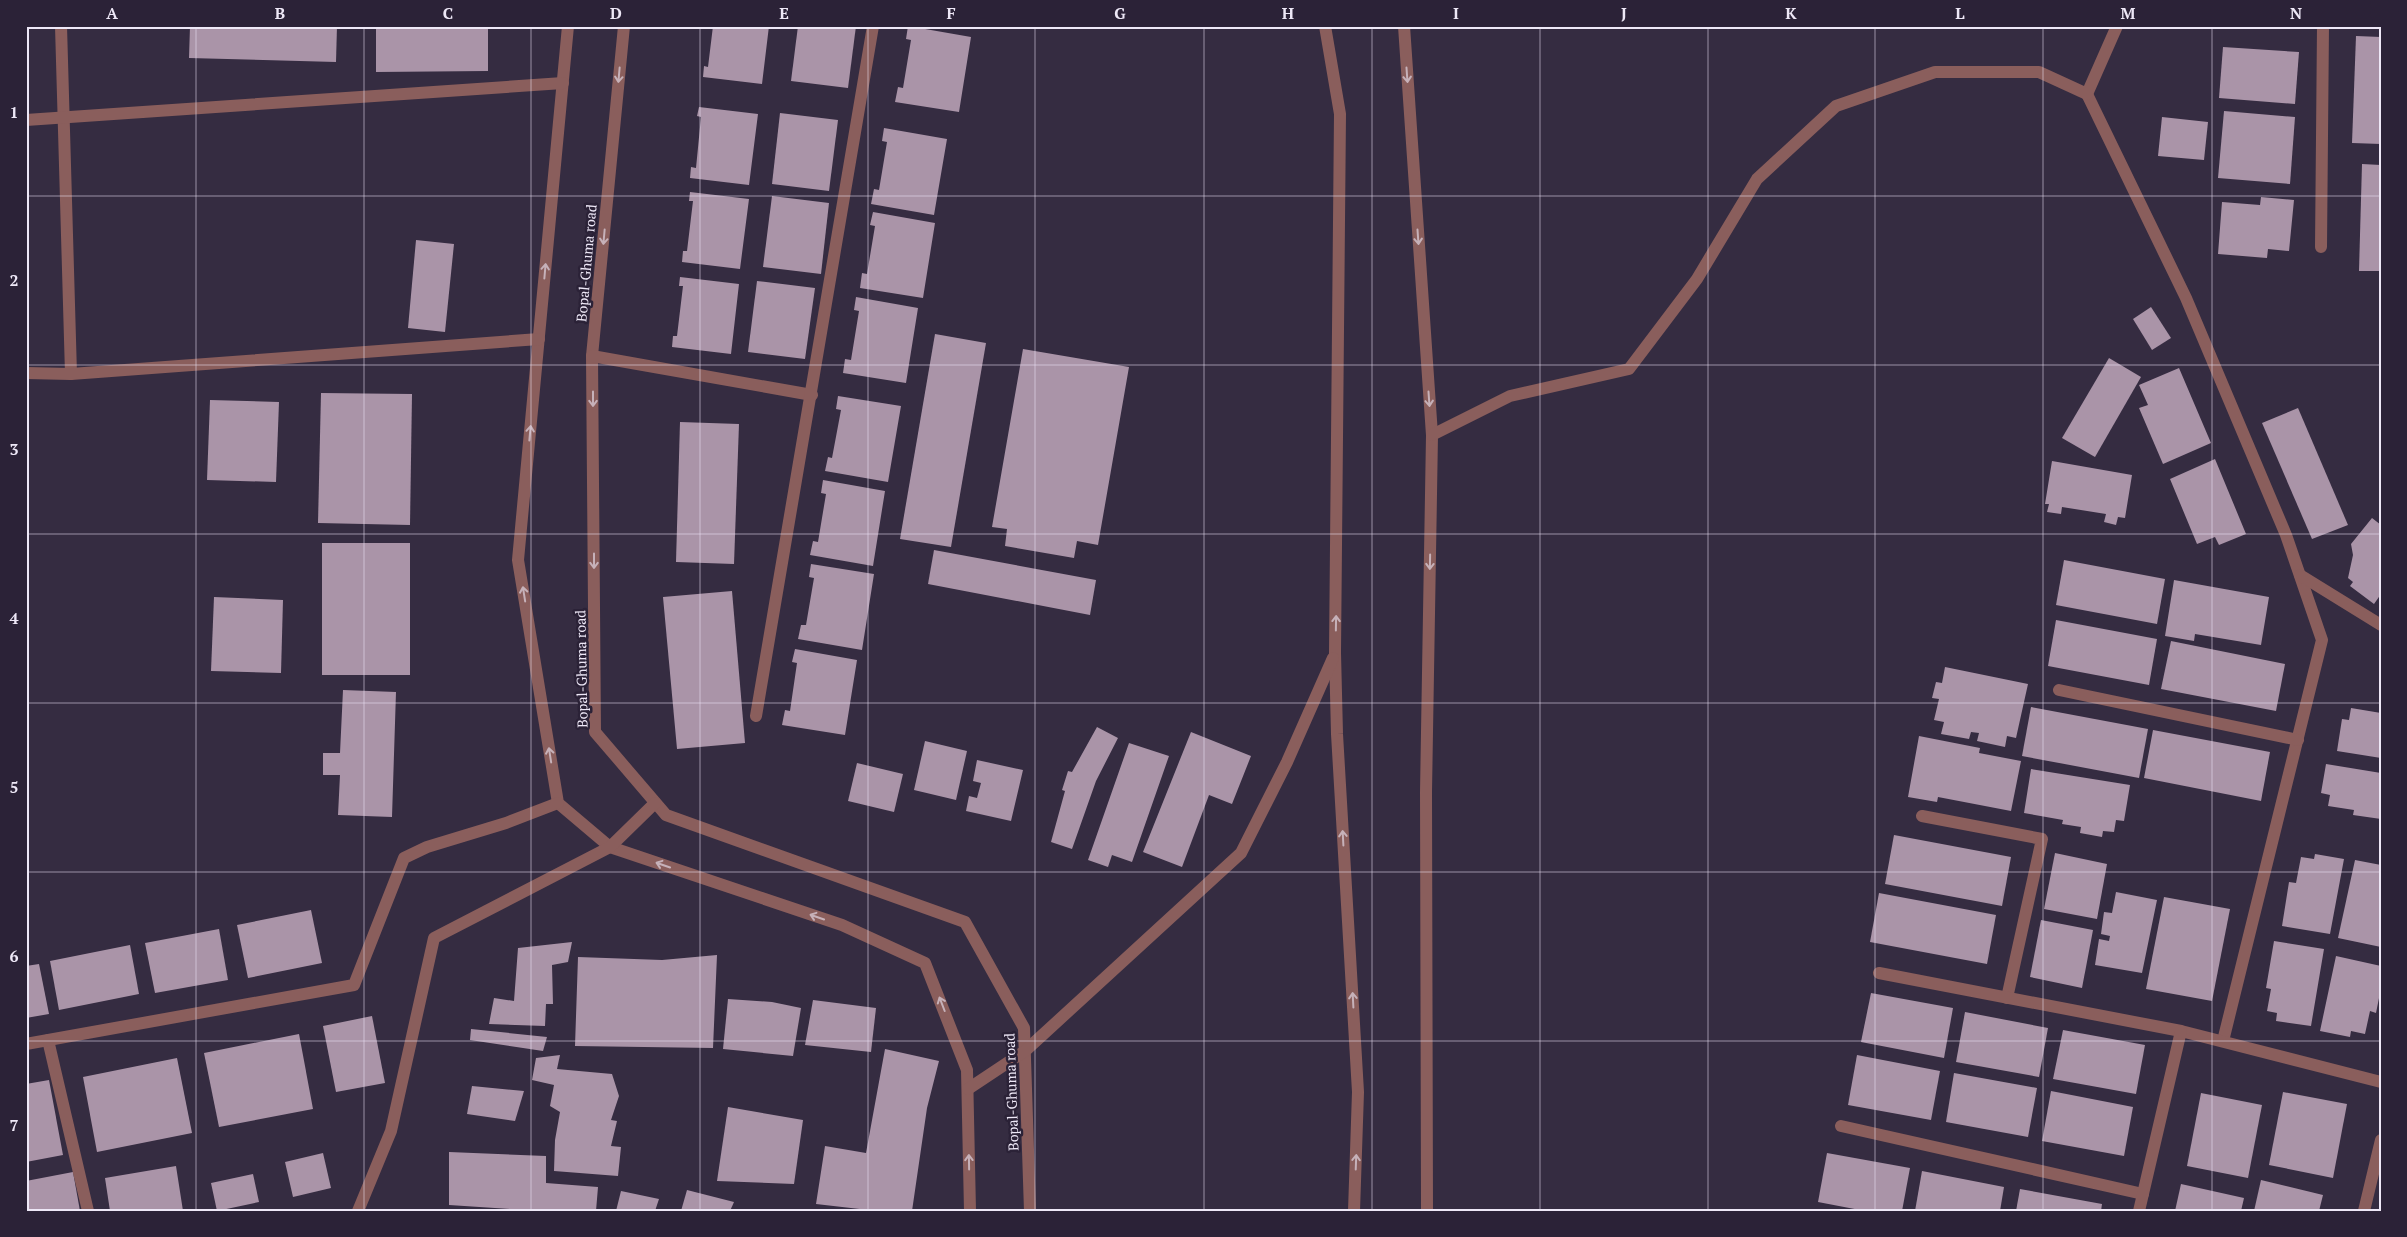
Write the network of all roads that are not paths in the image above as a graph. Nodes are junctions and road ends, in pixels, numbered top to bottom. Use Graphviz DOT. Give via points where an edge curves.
graph roads {
  1 [pos="61,26"];
  2 [pos="568,26"];
  3 [pos="624,26"];
  4 [pos="873,26"];
  5 [pos="1325,26"];
  6 [pos="1404,26"];
  7 [pos="2117,26"];
  8 [pos="2323,26"];
  9 [pos="563,83"];
  10 [pos="2087,94"];
  11 [pos="64,118"];
  12 [pos="26,120"];
  13 [pos="2321,247"];
  14 [pos="539,339"];
  15 [pos="592,356"];
  16 [pos="26,373"];
  17 [pos="71,374"];
  18 [pos="812,395"];
  19 [pos="1432,435"];
  20 [pos="2300,575"];
  21 [pos="2381,625"];
  22 [pos="1335,653"];
  23 [pos="2059,690"];
  24 [pos="756,716"];
  25 [pos="2298,740"];
  26 [pos="558,803"];
  27 [pos="655,803"];
  28 [pos="1922,816"];
  29 [pos="610,847"];
  30 [pos="1879,973"];
  31 [pos="2007,998"];
  32 [pos="2181,1030"];
  33 [pos="48,1040"];
  34 [pos="2223,1042"];
  35 [pos="26,1044"];
  36 [pos="1025,1050"];
  37 [pos="2381,1082"];
  38 [pos="968,1089"];
  39 [pos="1841,1126"];
  40 [pos="2381,1140"];
  41 [pos="2143,1194"];
  42 [pos="88,1211"];
  43 [pos="358,1211"];
  44 [pos="970,1211"];
  45 [pos="1030,1211"];
  46 [pos="1354,1211"];
  47 [pos="1427,1211"];
  48 [pos="2139,1211"];
  49 [pos="2364,1211"];
  1 -- 11 [label="street"];
  2 -- 9 [label="street"];
  3 -- 15 [label="street, Bopal-Ghuma road, one-way"];
  4 -- 18 [label="street"];
  22 -- 5 [label="street, one-way" via="1340,114"];
  6 -- 19 [label="street, one-way"];
  7 -- 10 [label="street"];
  8 -- 13 [label="street"];
  9 -- 11 [label="street"];
  14 -- 9 [label="street, one-way"];
  10 -- 19 [label="street" via="2039,72 1935,72 1836,106 1757,179 1697,279 1629,369 1510,396"];
  10 -- 20 [label="street" via="2186,298"];
  11 -- 12 [label="street"];
  11 -- 17 [label="street"];
  14 -- 17 [label="street"];
  26 -- 14 [label="street, one-way" via="518,560"];
  15 -- 18 [label="street"];
  15 -- 27 [label="street, Bopal-Ghuma road, one-way" via="595,732"];
  16 -- 17 [label="street"];
  18 -- 24 [label="street"];
  19 -- 47 [label="street, one-way" via="1426,792"];
  20 -- 21 [label="street"];
  20 -- 25 [label="street" via="2322,640"];
  22 -- 36 [label="street" via="1287,762 1241,852"];
  46 -- 22 [label="street, one-way" via="1358,1092"];
  23 -- 25 [label="street"];
  25 -- 34 [label="street"];
  26 -- 29 [label="street"];
  26 -- 33 [label="street" via="427,847 404,858 354,985"];
  27 -- 29 [label="street"];
  27 -- 36 [label="street, Bopal-Ghuma road" via="666,815 965,922 1024,1028"];
  28 -- 31 [label="street" via="2042,839"];
  38 -- 29 [label="street, one-way" via="967,1070 925,963 842,925"];
  29 -- 43 [label="street" via="434,938 391,1132"];
  30 -- 31 [label="street"];
  31 -- 32 [label="street"];
  32 -- 34 [label="street"];
  32 -- 41 [label="street"];
  33 -- 35 [label="street"];
  33 -- 42 [label="street"];
  34 -- 37 [label="street"];
  36 -- 38 [label="street"];
  36 -- 45 [label="street, Bopal-Ghuma road"];
  44 -- 38 [label="street, one-way"];
  39 -- 41 [label="street"];
  40 -- 49 [label="street"];
  41 -- 48 [label="street"];
}
